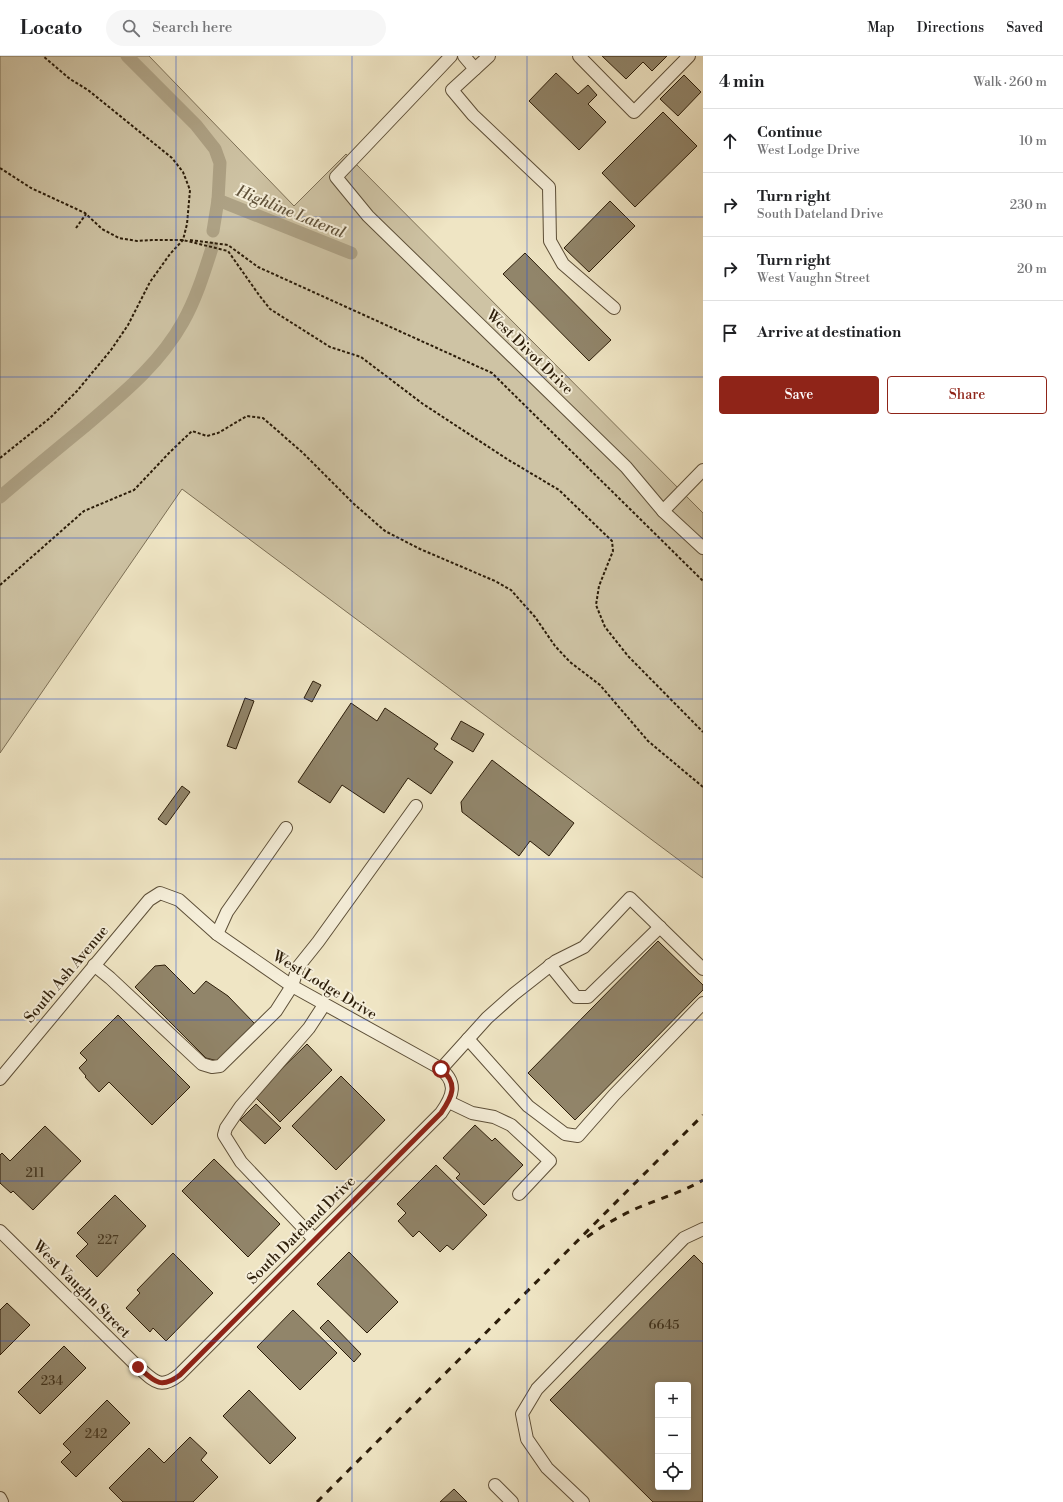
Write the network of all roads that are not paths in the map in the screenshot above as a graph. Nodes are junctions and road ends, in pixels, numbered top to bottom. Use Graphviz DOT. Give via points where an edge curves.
graph roads {
  1 [pos="450,56"];
  2 [pos="464,56"];
  3 [pos="489,56"];
  4 [pos="579,56"];
  5 [pos="689,56"];
  6 [pos="475,69"];
  7 [pos="614,308"];
  8 [pos="703,470"];
  9 [pos="663,511"];
  10 [pos="703,548"];
  11 [pos="416,806"];
  12 [pos="286,828"];
  13 [pos="160,893"];
  14 [pos="660,926"];
  15 [pos="217,934"];
  16 [pos="94,965"];
  17 [pos="550,965"];
  18 [pos="703,969"];
  19 [pos="292,986"];
  20 [pos="703,1004"];
  21 [pos="324,1005"];
  22 [pos="468,1039"];
  23 [pos="441,1069"];
  24 [pos="0,1079"];
  25 [pos="453,1088"];
  26 [pos="449,1102"];
  27 [pos="519,1194"];
  28 [pos="703,1229"];
  29 [pos="0,1232"];
  30 [pos="314,1239"];
  31 [pos="161,1383"];
  32 [pos="495,1485"];
  33 [pos="0,1498"];
  34 [pos="2,1502"];
  35 [pos="512,1502"];
  36 [pos="583,1502"];
  1 -- 9 [label="street, West Divot Drive" via="336,177 368,216 626,467"];
  2 -- 6 [label="street"];
  3 -- 6 [label="street"];
  4 -- 5 [label="street" via="634,112"];
  6 -- 7 [label="street" via="452,90 473,115 549,187 550,241 563,264"];
  8 -- 9 [label="street"];
  9 -- 10 [label="street, West Divot Drive"];
  11 -- 19 [label="street" via="298,967"];
  12 -- 15 [label="street" via="227,912"];
  13 -- 15 [label="street, West Lodge Drive" via="179,900"];
  13 -- 16 [label="street, South Ash Avenue" via="149,900"];
  14 -- 17 [label="street" via="630,898 584,947"];
  14 -- 17 [label="street" via="588,997 576,997"];
  14 -- 18 [label="street"];
  15 -- 19 [label="street, West Lodge Drive"];
  16 -- 19 [label="street" via="202,1064 212,1067 220,1066 276,1011"];
  16 -- 24 [label="street, South Ash Avenue"];
  17 -- 22 [label="street" via="487,1018"];
  19 -- 21 [label="street, West Lodge Drive"];
  20 -- 22 [label="street" via="614,1095 578,1136 565,1134 528,1106"];
  21 -- 23 [label="street, West Lodge Drive"];
  21 -- 30 [label="street" via="309,1028 241,1106 224,1135 241,1162"];
  22 -- 23 [label="street"];
  23 -- 25 [label="street, West Lodge Drive" via="448,1075"];
  25 -- 26 [label="street, South Dateland Drive"];
  26 -- 27 [label="street" via="472,1113 494,1117 510,1125 550,1161"];
  26 -- 30 [label="street, South Dateland Drive" via="441,1113"];
  28 -- 36 [label="street" via="684,1238 537,1389 522,1414 527,1439 547,1468"];
  29 -- 31 [label="street, West Vaughn Street" via="138,1367 150,1378"];
  30 -- 31 [label="street, South Dateland Drive" via="180,1375 170,1382"];
  32 -- 35 [label="street"];
  33 -- 34 [label="street"];
}
